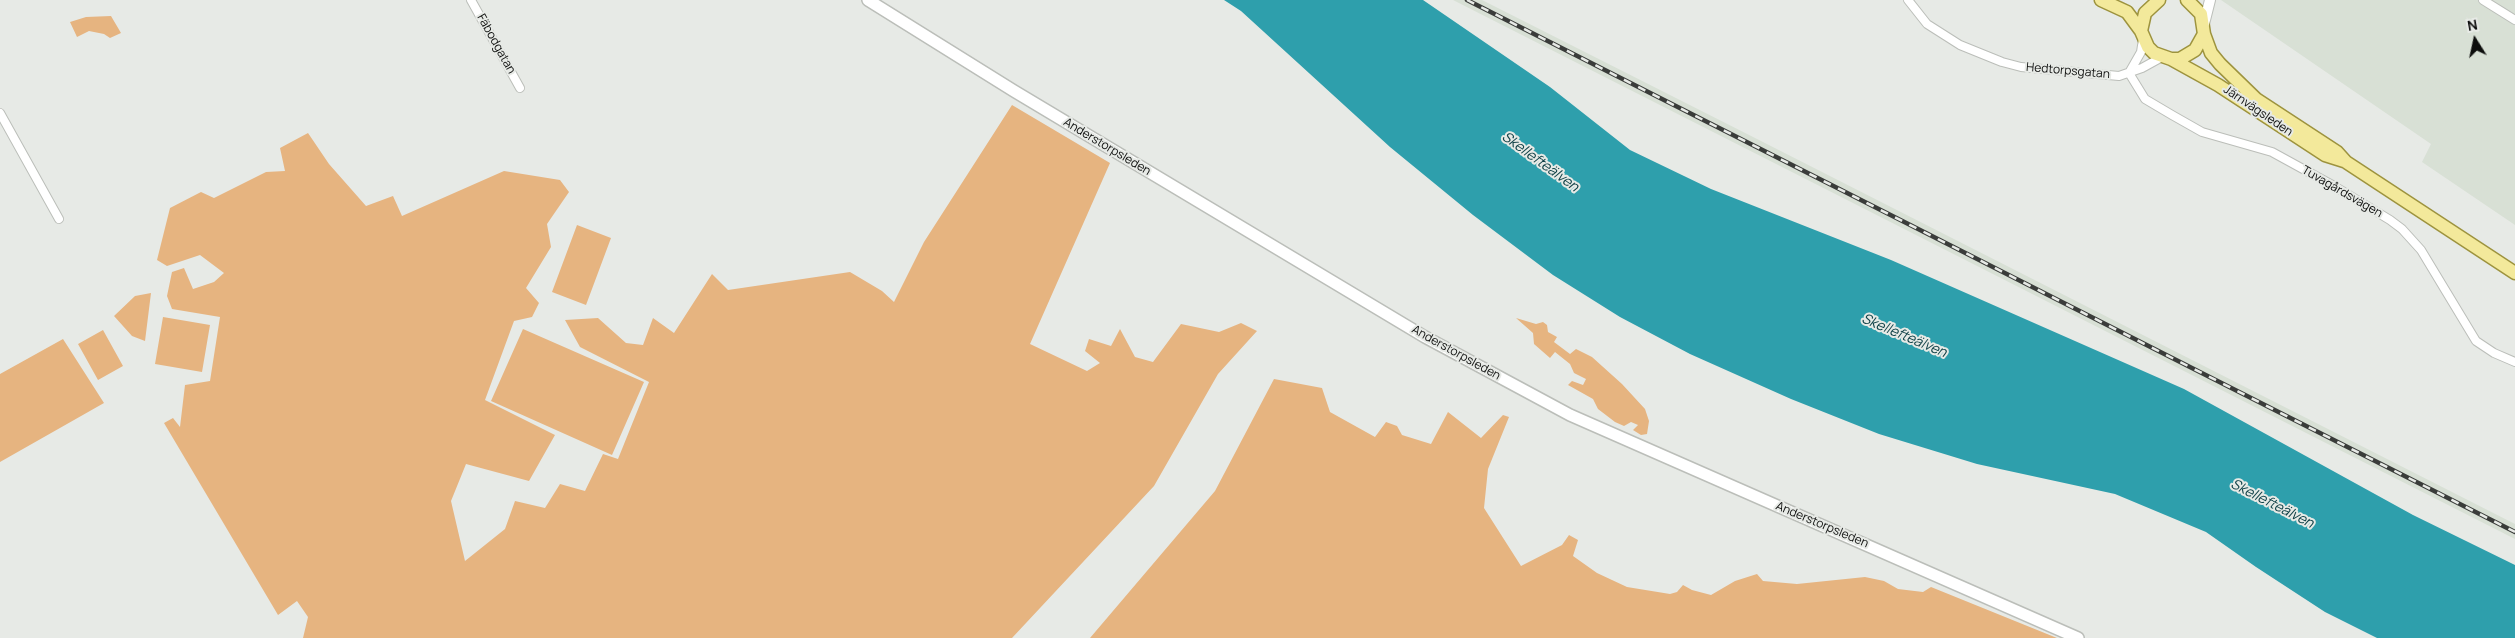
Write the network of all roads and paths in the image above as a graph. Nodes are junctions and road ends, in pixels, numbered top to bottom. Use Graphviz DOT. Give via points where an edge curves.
graph roads {
  1 [pos="471,0"];
  2 [pos="868,0"];
  3 [pos="1908,0"];
  4 [pos="2101,0"];
  5 [pos="2159,0"];
  6 [pos="2187,0"];
  7 [pos="2210,0"];
  8 [pos="2483,0"];
  9 [pos="2515,20"];
  10 [pos="2204,29"];
  11 [pos="2142,35"];
  12 [pos="2166,58"];
  13 [pos="2129,74"];
  14 [pos="520,88"];
  15 [pos="0,113"];
  16 [pos="2346,162"];
  17 [pos="59,219"];
  18 [pos="2515,273"];
  19 [pos="2515,362"];
  20 [pos="2078,638"];
  1 -- 14 [label="street, Fäbodgatan"];
  2 -- 20 [label="main road, Anderstorpsleden" via="1425,337 1570,415"];
  3 -- 13 [label="street, Hedtorpsgatan" via="1927,24 1942,34 2002,62 2082,74"];
  4 -- 11 [label="main road" via="2127,12"];
  5 -- 11 [label="main road" via="2145,13"];
  6 -- 10 [label="main road, Järnvägsleden" via="2201,14"];
  7 -- 10 [label="street"];
  8 -- 9 [label="street"];
  10 -- 12 [label="main road" via="2195,50 2188,56"];
  10 -- 16 [label="main road, Järnvägsleden" via="2211,53 2236,81 2256,99 2337,152"];
  11 -- 12 [label="main road, Järnvägsleden" via="2154,53"];
  11 -- 13 [label="street" via="2141,52"];
  12 -- 13 [label="street"];
  12 -- 16 [label="main road, Järnvägsleden" via="2218,84 2325,155"];
  13 -- 19 [label="street, Tuvagårdsvägen" via="2145,99 2172,115 2202,132 2272,152 2402,229 2429,263 2476,341"];
  15 -- 17 [label="street"];
  16 -- 18 [label="main road, Järnvägsleden"];
}
